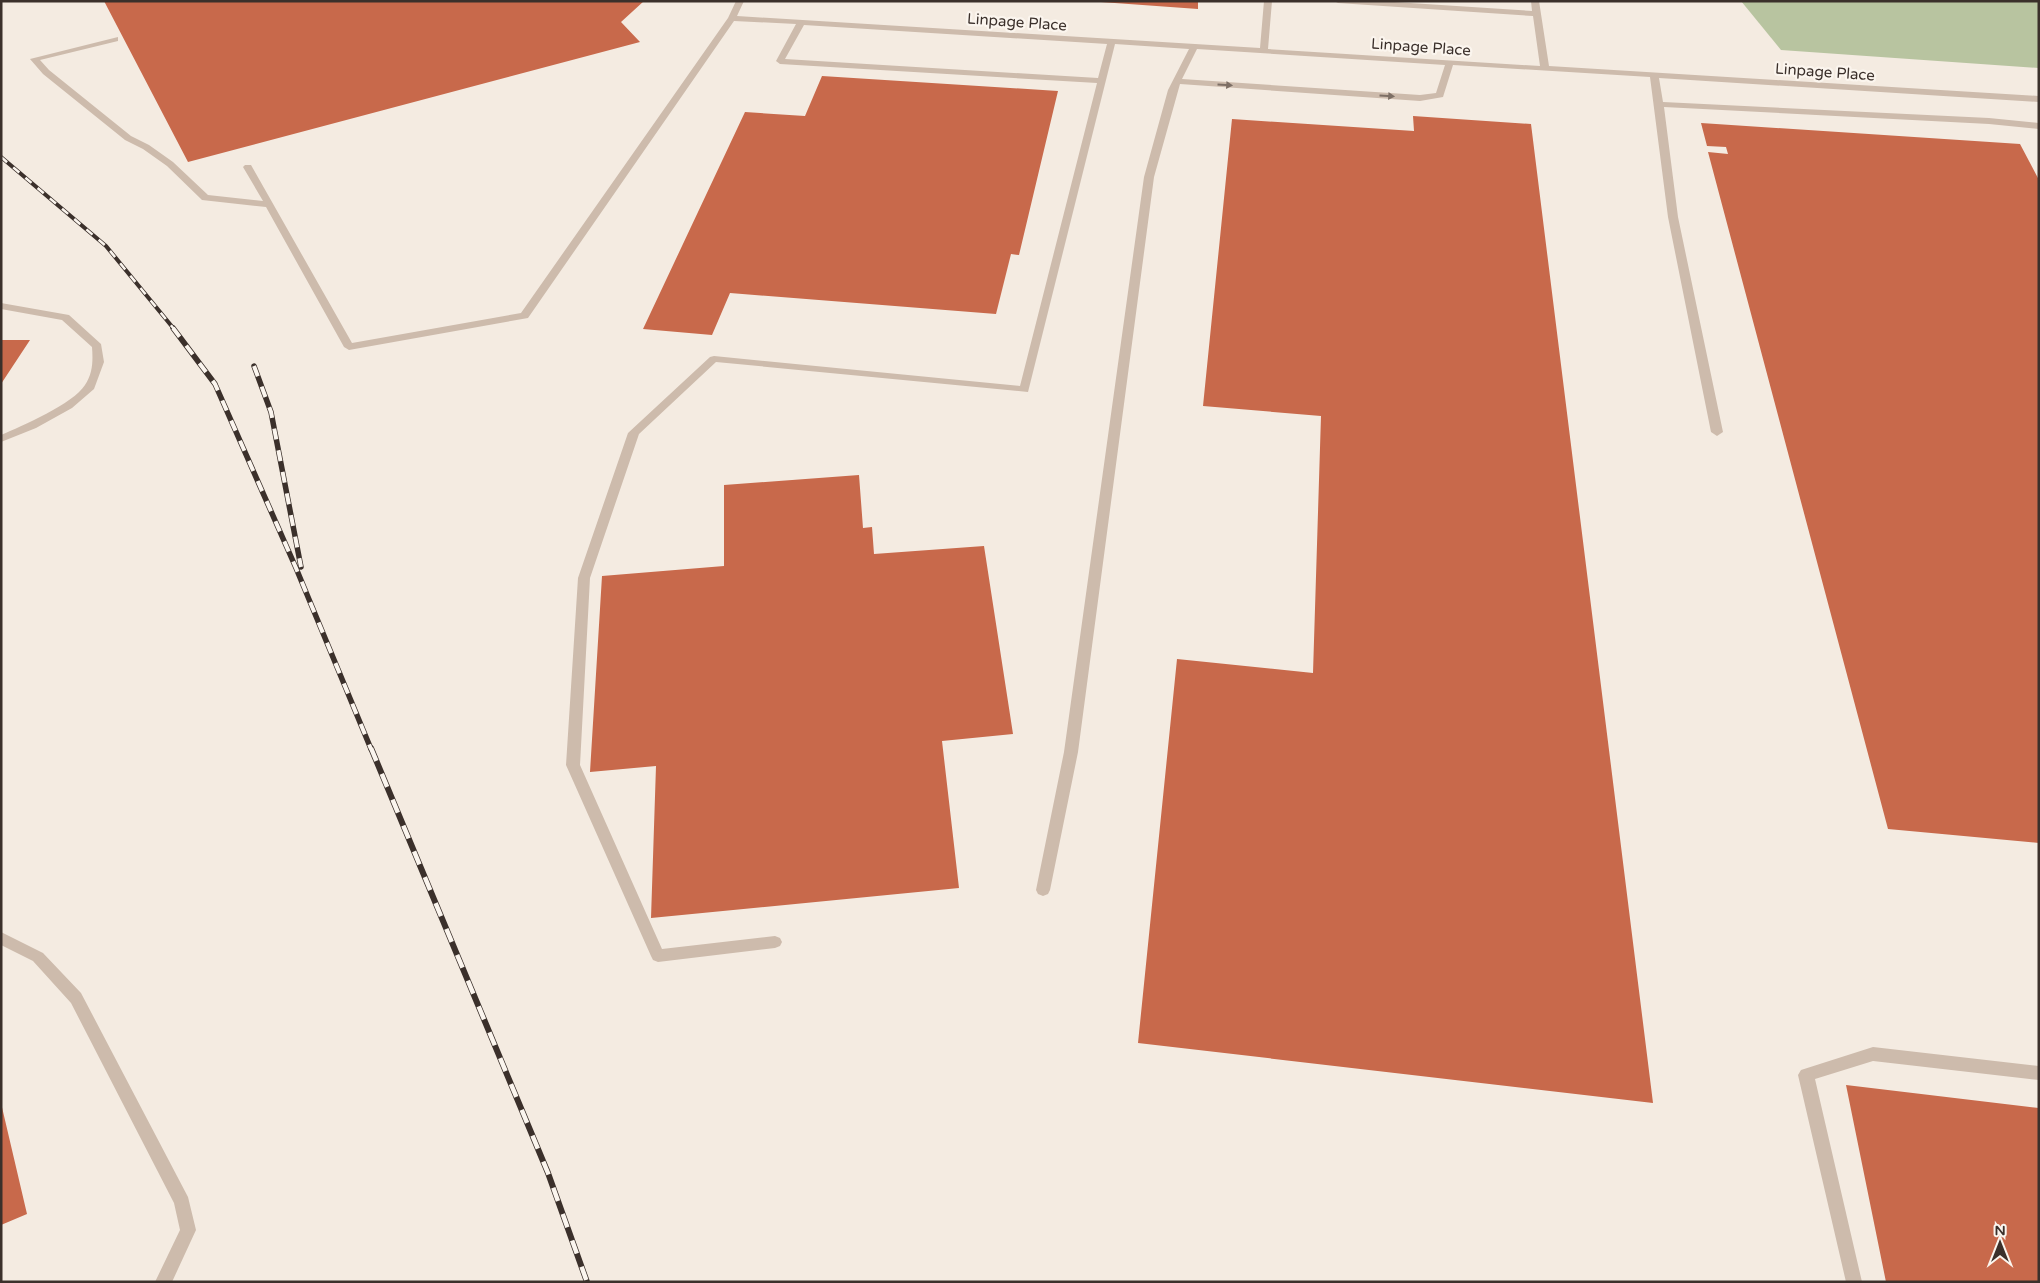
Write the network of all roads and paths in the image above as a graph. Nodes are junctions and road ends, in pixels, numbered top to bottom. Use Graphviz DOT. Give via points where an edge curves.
graph roads {
  1 [pos="740,1"];
  2 [pos="1268,1"];
  3 [pos="1338,1"];
  4 [pos="1535,1"];
  5 [pos="1537,14"];
  6 [pos="732,18"];
  7 [pos="801,22"];
  8 [pos="115,39"];
  9 [pos="1112,41"];
  10 [pos="1194,46"];
  11 [pos="1264,51"];
  12 [pos="1450,62"];
  13 [pos="1545,68"];
  14 [pos="1654,75"];
  15 [pos="1102,81"];
  16 [pos="1177,81"];
  17 [pos="2039,99"];
  18 [pos="1659,104"];
  19 [pos="2039,126"];
  20 [pos="248,167"];
  21 [pos="270,204"];
  22 [pos="1,306"];
  23 [pos="1716,432"];
  24 [pos="1,439"];
  25 [pos="1042,890"];
  26 [pos="1,938"];
  27 [pos="775,942"];
  28 [pos="2039,1074"];
  29 [pos="163,1282"];
  30 [pos="1854,1282"];
  1 -- 6 [label="street"];
  2 -- 11 [label="street"];
  3 -- 5 [label="street"];
  4 -- 5 [label="street"];
  5 -- 13 [label="street"];
  6 -- 7 [label="street, Linpage Place"];
  6 -- 21 [label="street" via="524,316 349,347"];
  7 -- 9 [label="street, Linpage Place"];
  7 -- 15 [label="street" via="780,61"];
  8 -- 21 [label="street" via="34,59 128,138 170,164 205,198"];
  9 -- 10 [label="street, Linpage Place"];
  9 -- 15 [label="street"];
  10 -- 11 [label="street, Linpage Place"];
  10 -- 16 [label="street"];
  11 -- 12 [label="street, Linpage Place"];
  12 -- 13 [label="street, Linpage Place"];
  16 -- 12 [label="street, one-way" via="1420,98 1440,95"];
  13 -- 14 [label="street, Linpage Place"];
  14 -- 17 [label="street, Linpage Place"];
  14 -- 18 [label="street"];
  15 -- 27 [label="street" via="1024,390 714,359 634,433 584,578 573,765 658,956"];
  16 -- 25 [label="street" via="1149,177 1071,752"];
  18 -- 19 [label="street"];
  18 -- 23 [label="street" via="1673,217"];
  20 -- 21 [label="street"];
  22 -- 24 [label="street" via="65,317 96,346 99,362 90,388 68,406"];
  26 -- 29 [label="street" via="38,957 76,998 182,1202 188,1230"];
  28 -- 30 [label="street" via="1873,1054 1806,1075"];
}
